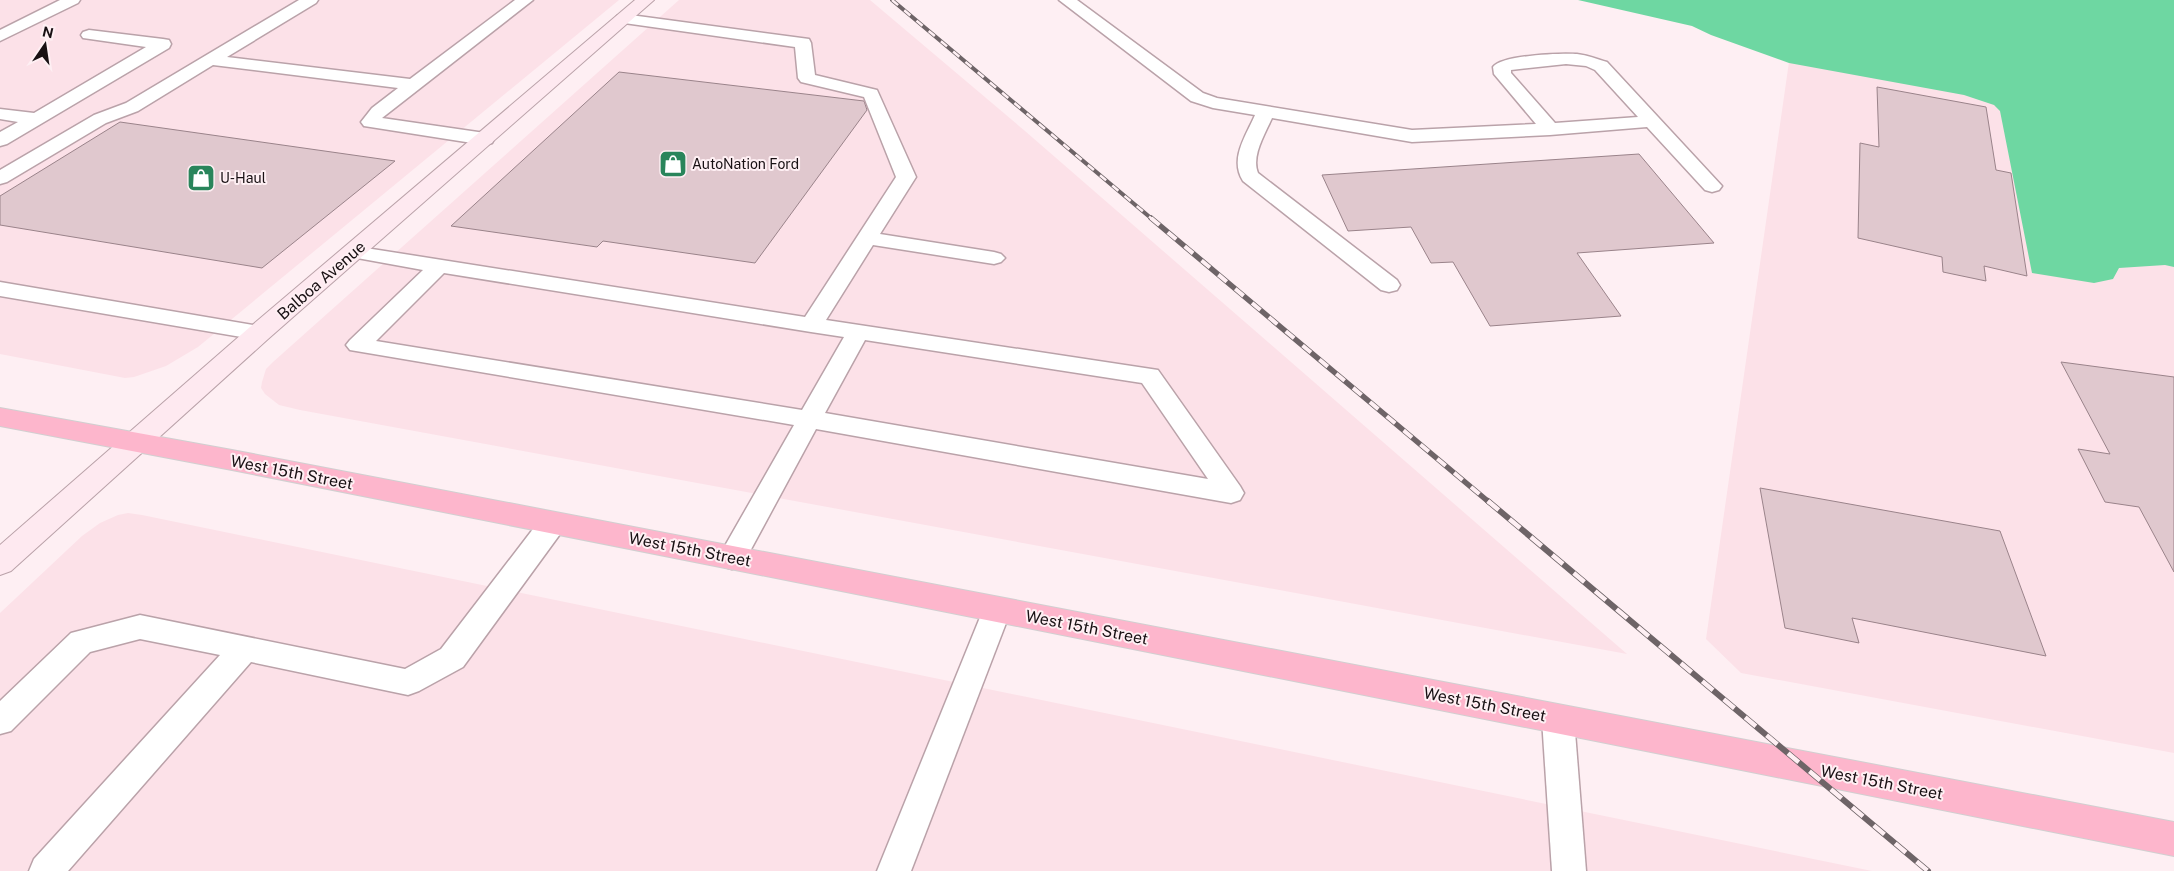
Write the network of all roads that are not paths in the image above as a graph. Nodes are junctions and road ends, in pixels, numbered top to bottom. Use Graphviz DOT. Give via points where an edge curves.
graph roads {
  1 [pos="72,0"];
  2 [pos="310,0"];
  3 [pos="525,0"];
  4 [pos="645,0"];
  5 [pos="1067,0"];
  6 [pos="623,19"];
  7 [pos="89,35"];
  8 [pos="0,36"];
  9 [pos="210,60"];
  10 [pos="413,85"];
  11 [pos="1266,112"];
  12 [pos="0,114"];
  13 [pos="37,119"];
  14 [pos="1652,121"];
  15 [pos="1550,129"];
  16 [pos="485,139"];
  17 [pos="0,140"];
  18 [pos="0,178"];
  19 [pos="1712,186"];
  20 [pos="868,238"];
  21 [pos="353,252"];
  22 [pos="994,258"];
  23 [pos="440,265"];
  24 [pos="1390,285"];
  25 [pos="0,289"];
  26 [pos="811,325"];
  27 [pos="858,332"];
  28 [pos="259,333"];
  29 [pos="0,417"];
  30 [pos="809,419"];
  31 [pos="135,442"];
  32 [pos="553,523"];
  33 [pos="732,558"];
  34 [pos="0,563"];
  35 [pos="997,610"];
  36 [pos="245,648"];
  37 [pos="1558,719"];
  38 [pos="0,721"];
  39 [pos="2174,839"];
  40 [pos="46,871"];
  41 [pos="894,871"];
  42 [pos="1569,871"];
  1 -- 8 [label="lane"];
  2 -- 9 [label="lane"];
  3 -- 10 [label="lane"];
  4 -- 6 [label="street, Balboa Avenue"];
  5 -- 11 [label="lane" via="1197,97"];
  6 -- 16 [label="street, Balboa Avenue"];
  6 -- 20 [label="lane" via="804,43 807,78 871,94 906,177"];
  7 -- 13 [label="lane" via="163,44"];
  9 -- 10 [label="lane"];
  9 -- 18 [label="lane" via="132,108 100,119"];
  10 -- 16 [label="lane" via="370,122"];
  11 -- 15 [label="lane" via="1412,136"];
  11 -- 24 [label="lane" via="1247,156 1245,166 1248,175"];
  12 -- 13 [label="lane"];
  13 -- 17 [label="lane"];
  14 -- 15 [label="lane"];
  14 -- 15 [label="lane" via="1600,66 1586,60 1575,58 1502,67 1503,74"];
  14 -- 19 [label="lane"];
  16 -- 21 [label="street, Balboa Avenue"];
  20 -- 22 [label="lane"];
  20 -- 26 [label="lane"];
  21 -- 23 [label="lane"];
  21 -- 28 [label="street, Balboa Avenue"];
  23 -- 26 [label="lane"];
  23 -- 30 [label="lane" via="358,345"];
  25 -- 28 [label="lane"];
  26 -- 27 [label="lane"];
  27 -- 30 [label="lane"];
  27 -- 30 [label="lane" via="1150,376 1231,493"];
  28 -- 31 [label="street, Balboa Avenue"];
  29 -- 31 [label="highway, West 15th Street"];
  30 -- 33 [label="lane"];
  31 -- 32 [label="highway, West 15th Street"];
  31 -- 34 [label="street, Balboa Avenue"];
  32 -- 33 [label="highway, West 15th Street"];
  32 -- 36 [label="lane" via="452,658 408,682"];
  33 -- 35 [label="highway, West 15th Street"];
  35 -- 37 [label="highway, West 15th Street"];
  35 -- 41 [label="lane"];
  36 -- 38 [label="lane" via="140,626 80,642"];
  36 -- 40 [label="lane"];
  37 -- 39 [label="highway, West 15th Street"];
  37 -- 42 [label="lane"];
}
